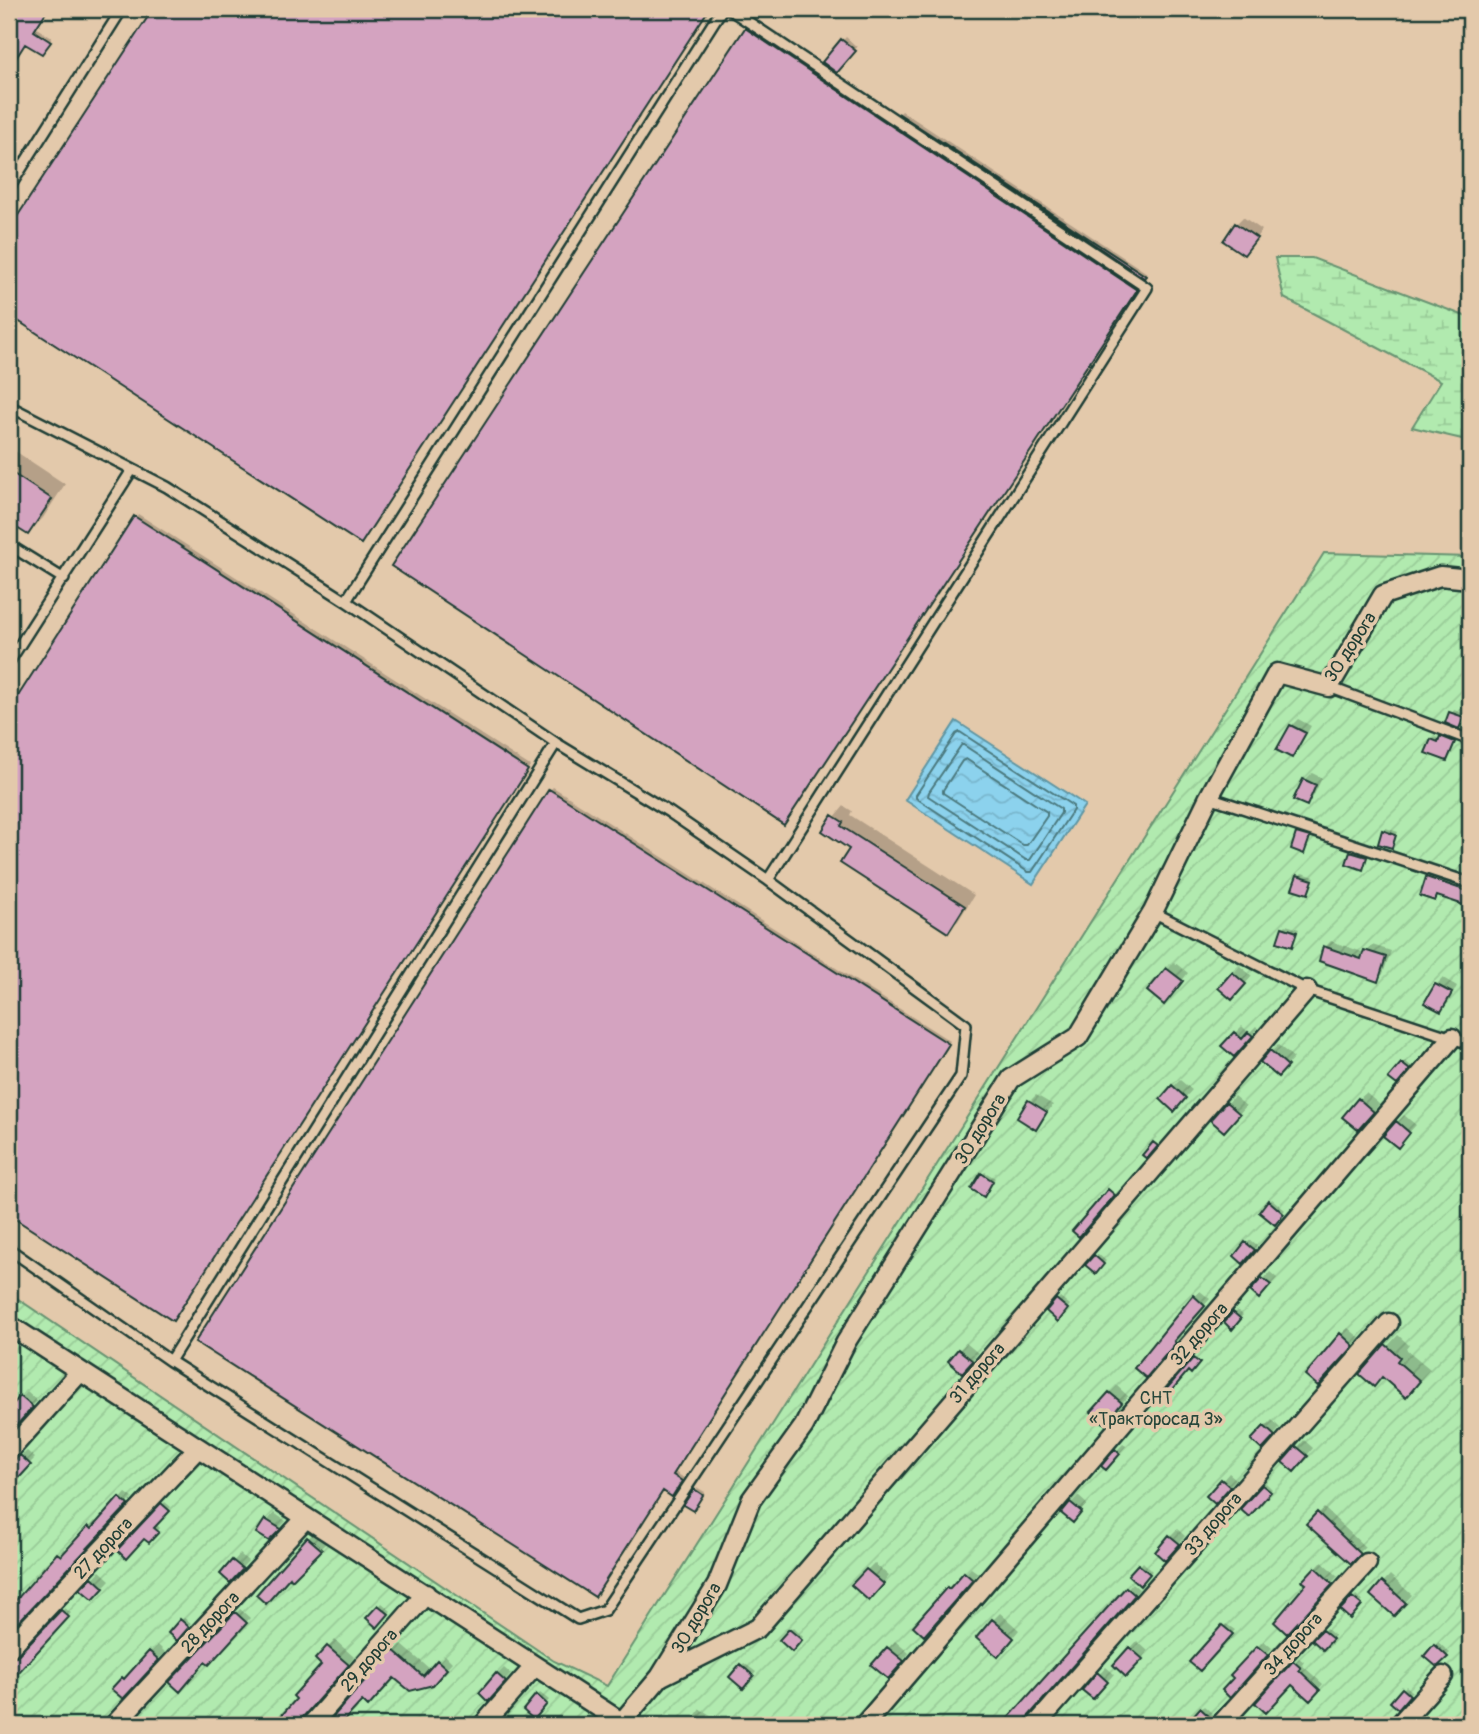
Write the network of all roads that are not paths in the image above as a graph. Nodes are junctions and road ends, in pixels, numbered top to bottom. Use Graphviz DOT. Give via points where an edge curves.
graph roads {
  1 [pos="122,9"];
  2 [pos="722,9"];
  3 [pos="729,9"];
  4 [pos="9,188"];
  5 [pos="9,406"];
  6 [pos="132,470"];
  7 [pos="9,545"];
  8 [pos="64,579"];
  9 [pos="1470,579"];
  10 [pos="346,601"];
  11 [pos="9,662"];
  12 [pos="1329,687"];
  13 [pos="1470,740"];
  14 [pos="556,743"];
  15 [pos="1209,797"];
  16 [pos="768,880"];
  17 [pos="1470,883"];
  18 [pos="1153,912"];
  19 [pos="1307,990"];
  20 [pos="1452,1038"];
  21 [pos="1470,1044"];
  22 [pos="9,1249"];
  23 [pos="1389,1323"];
  24 [pos="9,1325"];
  25 [pos="170,1360"];
  26 [pos="80,1372"];
  27 [pos="198,1448"];
  28 [pos="9,1451"];
  29 [pos="306,1518"];
  30 [pos="1367,1563"];
  31 [pos="426,1594"];
  32 [pos="9,1648"];
  33 [pos="534,1667"];
  34 [pos="1443,1675"];
  35 [pos="660,1677"];
  36 [pos="623,1724"];
  37 [pos="114,1725"];
  38 [pos="311,1725"];
  39 [pos="483,1725"];
  40 [pos="864,1725"];
  41 [pos="1037,1725"];
  42 [pos="1220,1725"];
  43 [pos="1399,1725"];
  1 -- 4 [label="lane"];
  2 -- 10 [label="lane"];
  3 -- 16 [label="lane" via="1147,288"];
  5 -- 6 [label="lane"];
  6 -- 8 [label="lane"];
  6 -- 10 [label="lane" via="167,487"];
  7 -- 8 [label="lane"];
  8 -- 11 [label="lane"];
  9 -- 12 [label="street, 30 дорога" via="1440,576 1383,595"];
  10 -- 14 [label="lane"];
  12 -- 13 [label="lane"];
  12 -- 15 [label="street, 30 дорога" via="1278,673"];
  14 -- 16 [label="lane"];
  14 -- 25 [label="lane"];
  15 -- 17 [label="lane"];
  15 -- 18 [label="street, 30 дорога"];
  16 -- 25 [label="lane" via="966,1025 961,1076 605,1610 578,1619"];
  18 -- 19 [label="lane"];
  18 -- 35 [label="street, 30 дорога" via="1078,1037 1011,1079 846,1342 804,1426 751,1500 717,1586"];
  19 -- 20 [label="lane"];
  19 -- 35 [label="street, 31 дорога" via="758,1628"];
  20 -- 21 [label="lane"];
  20 -- 40 [label="street, 32 дорога"];
  22 -- 25 [label="lane"];
  23 -- 41 [label="street, 33 дорога"];
  24 -- 26 [label="street"];
  26 -- 27 [label="street"];
  26 -- 28 [label="street"];
  27 -- 29 [label="street"];
  27 -- 32 [label="street, 27 дорога"];
  29 -- 31 [label="street"];
  29 -- 37 [label="street, 28 дорога"];
  30 -- 42 [label="street, 34 дорога"];
  31 -- 33 [label="street"];
  31 -- 38 [label="street, 29 дорога"];
  33 -- 36 [label="street"];
  33 -- 39 [label="street"];
  34 -- 43 [label="street"];
  35 -- 36 [label="street, 31 дорога"];
}
